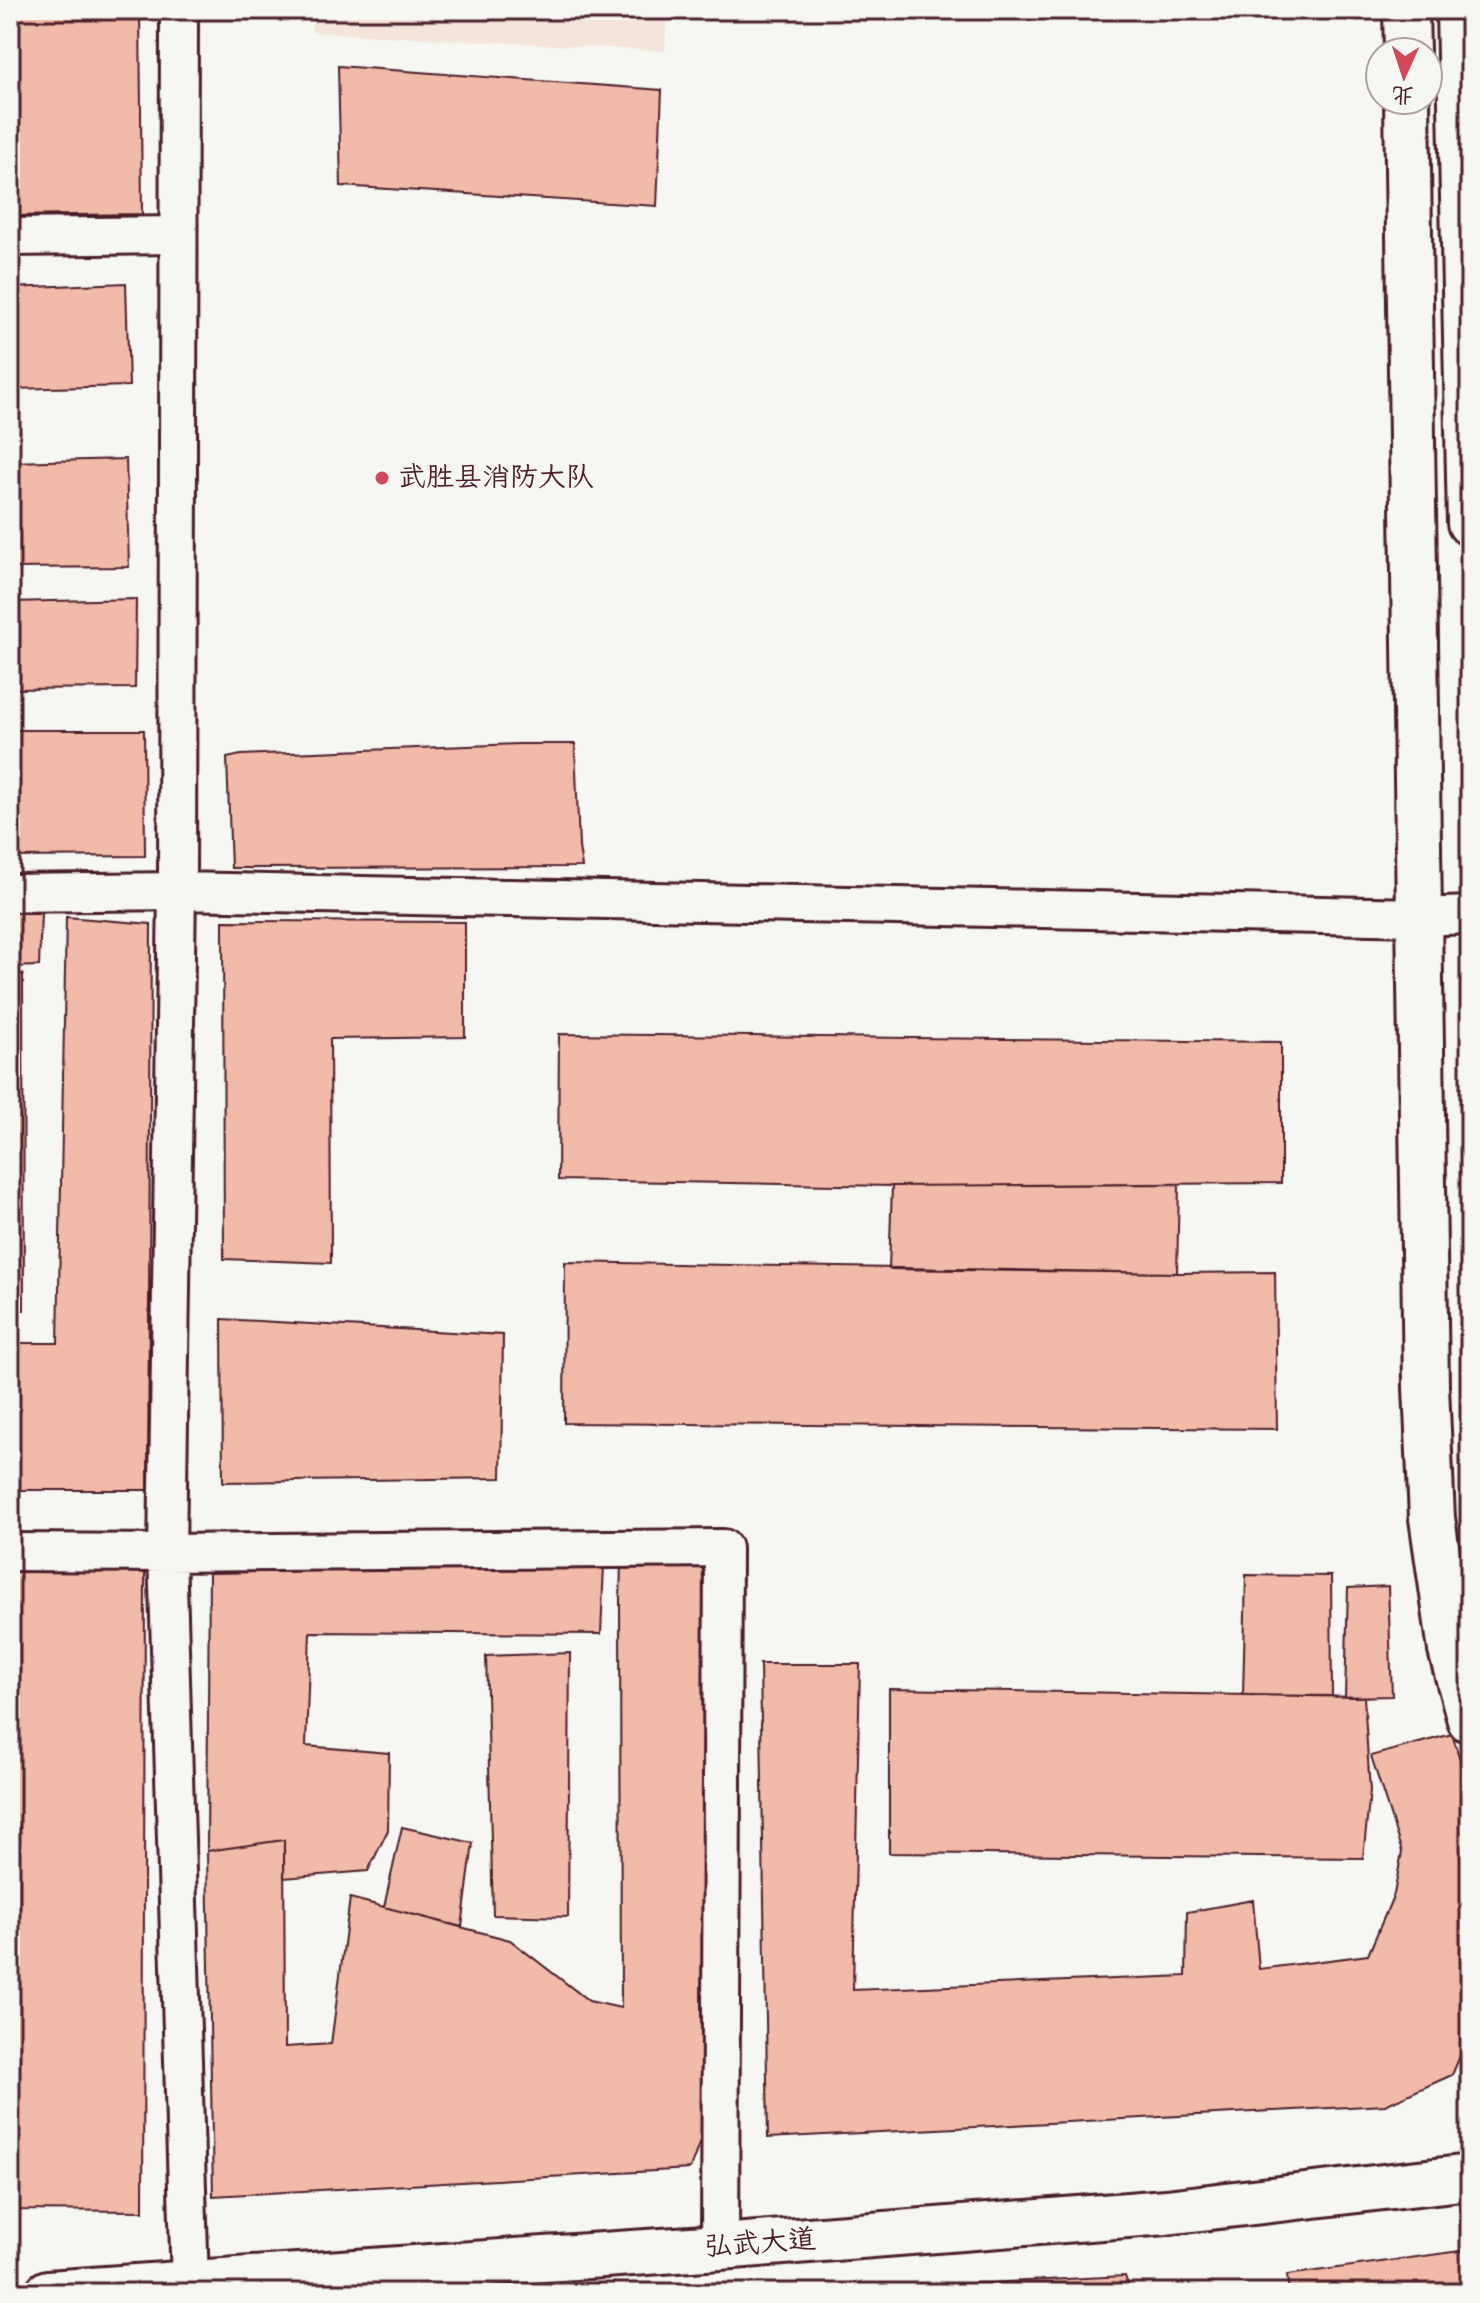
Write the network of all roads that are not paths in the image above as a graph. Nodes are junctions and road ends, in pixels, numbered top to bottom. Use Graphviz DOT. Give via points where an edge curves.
graph roads {
  1 [pos="179,10"];
  2 [pos="1406,10"];
  3 [pos="1459,10"];
  4 [pos="1407,36"];
  5 [pos="1407,116"];
  6 [pos="177,235"];
  7 [pos="10,237"];
  8 [pos="1470,523"];
  9 [pos="177,891"];
  10 [pos="10,893"];
  11 [pos="1470,915"];
  12 [pos="1420,917"];
  13 [pos="10,1552"];
  14 [pos="167,1553"];
  15 [pos="1470,1720"];
  16 [pos="1470,2177"];
  17 [pos="720,2247"];
  18 [pos="190,2284"];
  19 [pos="48,2293"];
  1 -- 6 [label="street"];
  2 -- 4 [label="main road"];
  3 -- 8 [label="main road"];
  5 -- 12 [label="main road"];
  6 -- 7 [label="street"];
  6 -- 9 [label="street"];
  9 -- 10 [label="street"];
  9 -- 12 [label="street"];
  9 -- 14 [label="street"];
  11 -- 12 [label="street"];
  12 -- 15 [label="main road" via="1432,1518 1451,1650"];
  13 -- 14 [label="street"];
  14 -- 17 [label="street" via="723,1548"];
  14 -- 18 [label="street"];
  16 -- 17 [label="main road, 弘武大道" via="1166,2212"];
  17 -- 18 [label="main road, 弘武大道"];
  18 -- 19 [label="main road, 弘武大道"];
}
